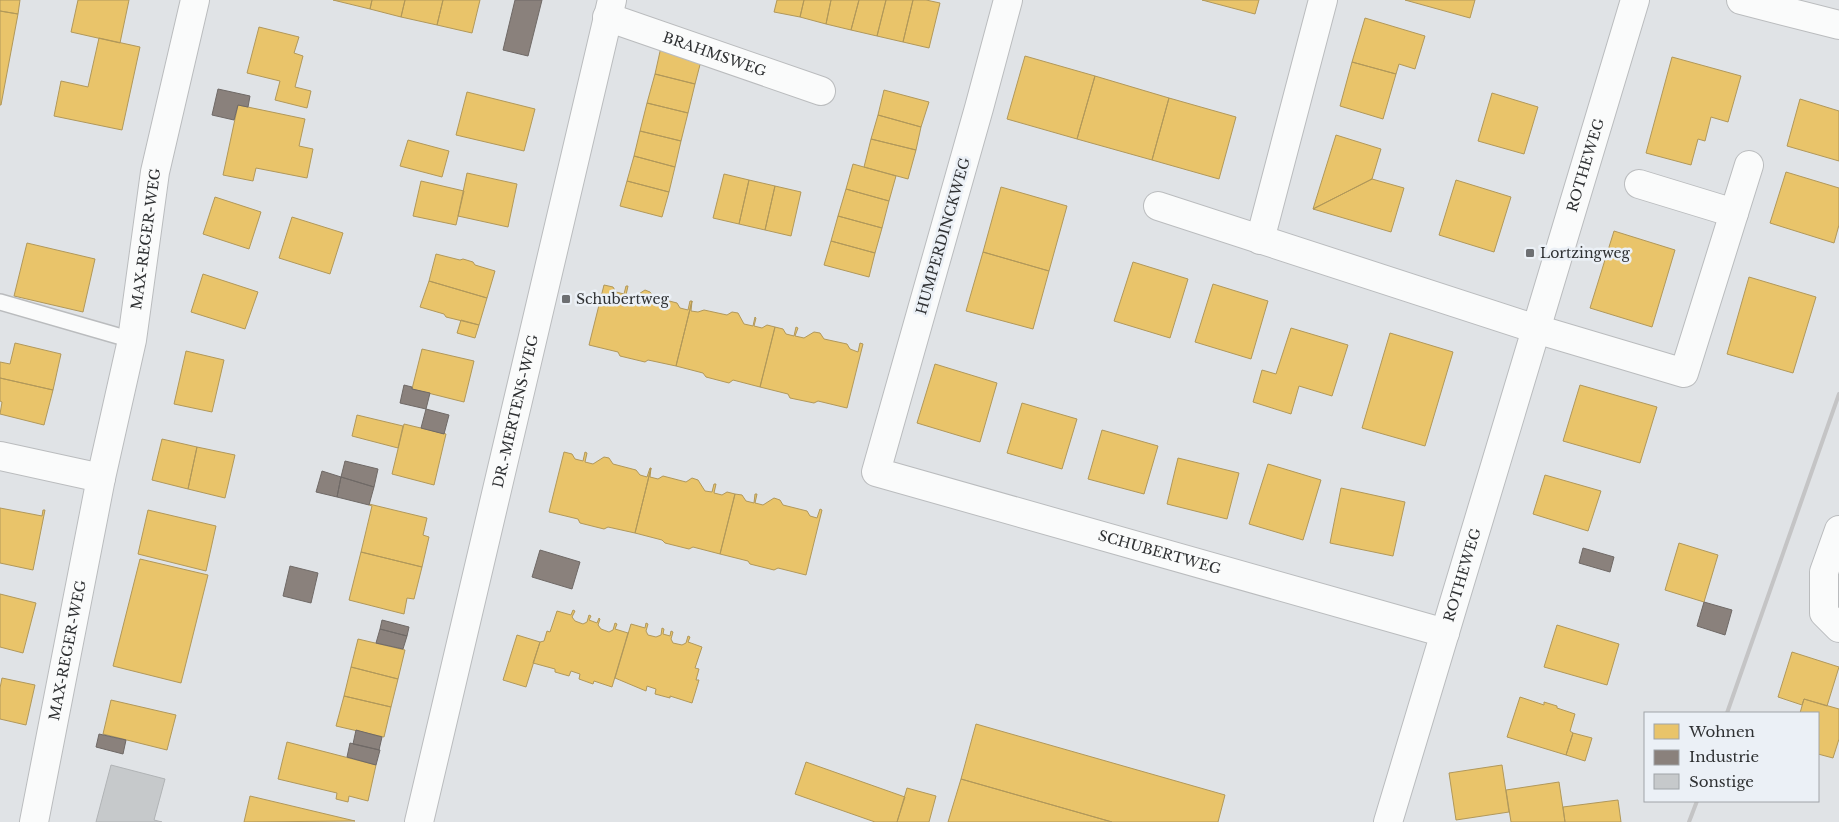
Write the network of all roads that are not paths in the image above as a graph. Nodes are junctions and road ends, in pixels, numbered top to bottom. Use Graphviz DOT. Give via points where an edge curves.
graph roads {
  1 [pos="195,0"];
  2 [pos="1008,0"];
  3 [pos="1323,0"];
  4 [pos="1635,0"];
  5 [pos="1741,0"];
  6 [pos="610,8"];
  7 [pos="1839,25"];
  8 [pos="821,91"];
  9 [pos="1748,165"];
  10 [pos="1639,184"];
  11 [pos="1158,206"];
  12 [pos="1734,213"];
  13 [pos="1260,240"];
  14 [pos="0,302"];
  15 [pos="1536,329"];
  16 [pos="132,340"];
  17 [pos="0,456"];
  18 [pos="876,472"];
  19 [pos="101,478"];
  20 [pos="1839,530"];
  21 [pos="1839,628"];
  22 [pos="1445,633"];
  23 [pos="34,822"];
  24 [pos="419,822"];
  25 [pos="1388,822"];
  1 -- 16 [label="street, MAX-REGER-WEG" via="155,172"];
  2 -- 18 [label="street, HUMPERDINCKWEG"];
  3 -- 13 [label="street"];
  4 -- 15 [label="street, ROTHEWEG"];
  5 -- 7 [label="street"];
  6 -- 8 [label="street, BRAHMSWEG"];
  6 -- 24 [label="street, DR.-MERTENS-WEG"];
  9 -- 12 [label="street"];
  10 -- 12 [label="street"];
  11 -- 13 [label="street"];
  12 -- 15 [label="street" via="1684,373"];
  13 -- 15 [label="street"];
  14 -- 16 [label="lane"];
  15 -- 22 [label="street, ROTHEWEG"];
  16 -- 19 [label="street, MAX-REGER-WEG"];
  17 -- 19 [label="street"];
  18 -- 22 [label="street, SCHUBERTWEG"];
  19 -- 23 [label="street, MAX-REGER-WEG"];
  20 -- 21 [label="street" via="1824,572 1824,613"];
  22 -- 25 [label="street, ROTHEWEG"];
}
